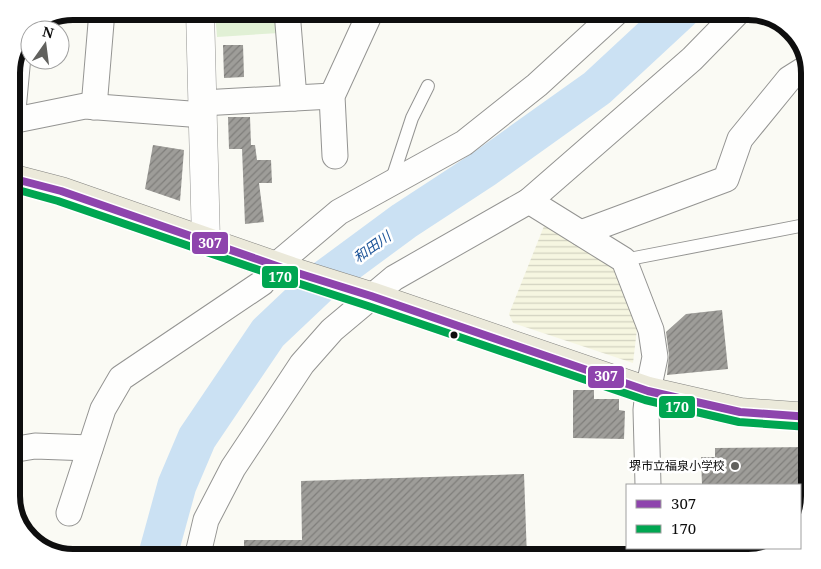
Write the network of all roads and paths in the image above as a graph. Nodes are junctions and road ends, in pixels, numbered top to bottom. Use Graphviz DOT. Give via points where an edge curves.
graph roads {
  1 [pos="101,20"];
  2 [pos="200,20"];
  3 [pos="288,20"];
  4 [pos="367,20"];
  5 [pos="608,20"];
  6 [pos="730,20"];
  7 [pos="801,71"];
  8 [pos="428,86"];
  9 [pos="332,96"];
  10 [pos="294,98"];
  11 [pos="94,107"];
  12 [pos="203,109"];
  13 [pos="20,119"];
  14 [pos="335,156"];
  15 [pos="20,180"];
  16 [pos="390,184"];
  17 [pos="529,201"];
  18 [pos="801,226"];
  19 [pos="581,233"];
  20 [pos="206,242"];
  21 [pos="624,260"];
  22 [pos="283,268"];
  23 [pos="362,294"];
  24 [pos="648,390"];
  25 [pos="801,416"];
  26 [pos="20,448"];
  27 [pos="90,448"];
  28 [pos="648,484"];
  29 [pos="69,513"];
  30 [pos="199,549"];
  1 -- 11 [label="street"];
  2 -- 12 [label="street"];
  3 -- 10 [label="street"];
  4 -- 9 [label="street"];
  5 -- 16 [label="street" via="537,85 464,143"];
  6 -- 17 [label="street" via="692,59"];
  7 -- 19 [label="street" via="789,79 740,139 726,179"];
  8 -- 16 [label="lane" via="412,118"];
  9 -- 10 [label="street"];
  9 -- 14 [label="street"];
  10 -- 12 [label="street"];
  11 -- 12 [label="street"];
  11 -- 13 [label="street"];
  12 -- 20 [label="street"];
  15 -- 20 [label="main road" via="61,191"];
  16 -- 22 [label="street" via="339,212"];
  17 -- 19 [label="street"];
  17 -- 23 [label="street"];
  18 -- 21 [label="lane"];
  19 -- 21 [label="street"];
  20 -- 22 [label="main road"];
  21 -- 24 [label="street" via="651,330 655,357"];
  22 -- 23 [label="main road"];
  22 -- 27 [label="street" via="121,378 103,409"];
  23 -- 24 [label="main road"];
  23 -- 30 [label="street" via="302,364 233,468 206,520"];
  24 -- 25 [label="main road" via="740,412"];
  24 -- 28 [label="street"];
  26 -- 27 [label="street"];
  27 -- 29 [label="street"];
}
